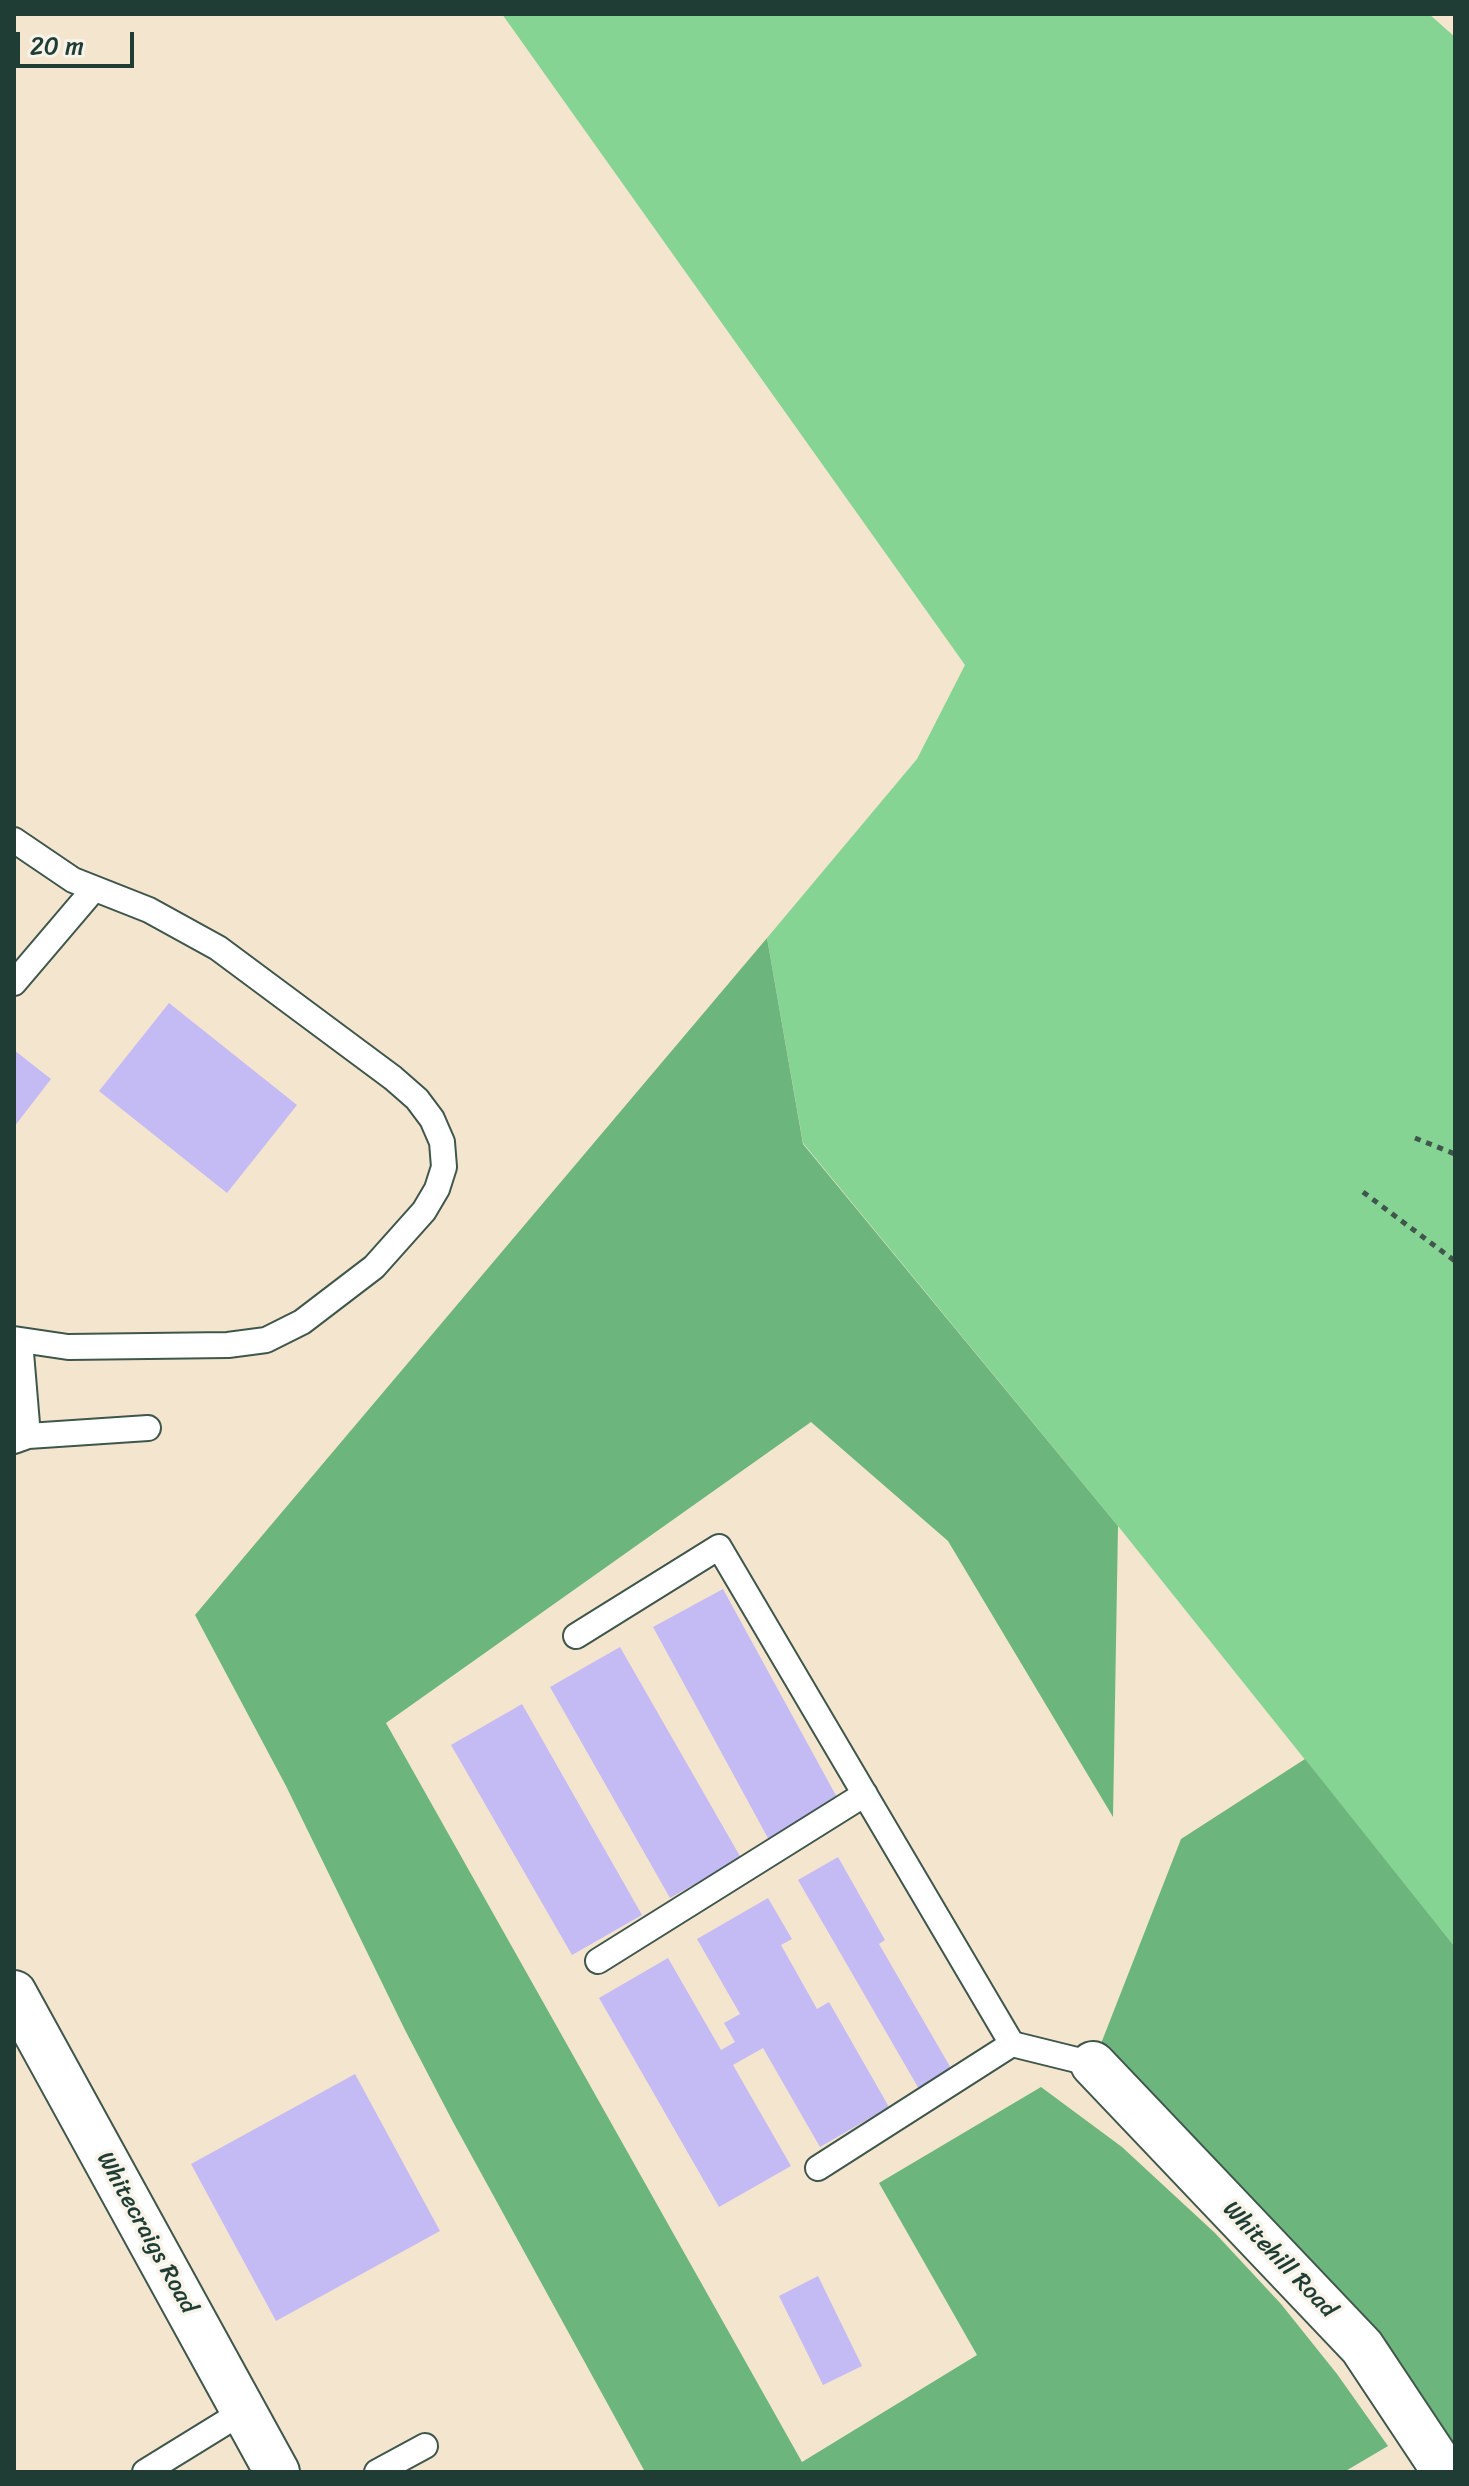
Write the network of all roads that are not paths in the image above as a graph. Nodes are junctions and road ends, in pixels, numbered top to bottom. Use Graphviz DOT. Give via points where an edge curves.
graph roads {
  1 [pos="14,840"];
  2 [pos="94,889"];
  3 [pos="14,983"];
  4 [pos="17,1340"];
  5 [pos="148,1428"];
  6 [pos="21,1439"];
  7 [pos="576,1636"];
  8 [pos="865,1794"];
  9 [pos="598,1961"];
  10 [pos="14,1993"];
  11 [pos="1012,2044"];
  12 [pos="1093,2064"];
  13 [pos="818,2168"];
  14 [pos="244,2411"];
  15 [pos="425,2446"];
  16 [pos="145,2472"];
  17 [pos="277,2472"];
  18 [pos="377,2472"];
  19 [pos="1445,2472"];
  1 -- 2 [label="lane" via="47,865"];
  2 -- 3 [label="lane"];
  2 -- 4 [label="lane" via="149,910 218,948 393,1078 432,1119 442,1142 444,1167 424,1211 374,1267 302,1322 266,1340 68,1347"];
  4 -- 6 [label="lane"];
  5 -- 6 [label="lane"];
  7 -- 8 [label="lane" via="719,1547"];
  8 -- 9 [label="lane"];
  8 -- 11 [label="lane"];
  10 -- 14 [label="street, Whitecraigs Road"];
  11 -- 12 [label="lane"];
  11 -- 13 [label="lane"];
  12 -- 19 [label="street, Whitehill Road" via="1362,2347"];
  14 -- 16 [label="lane"];
  14 -- 17 [label="street, Whitecraigs Road"];
  15 -- 18 [label="lane"];
}
